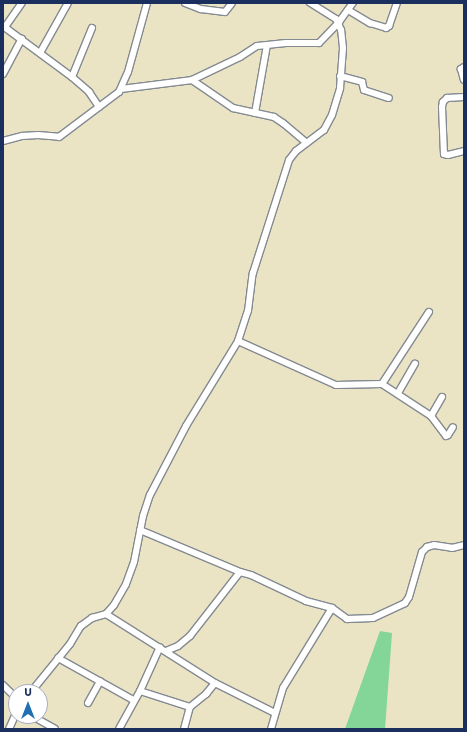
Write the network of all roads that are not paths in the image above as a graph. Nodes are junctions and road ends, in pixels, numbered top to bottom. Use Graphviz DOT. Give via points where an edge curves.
graph roads {
  1 [pos="22,3"];
  2 [pos="68,3"];
  3 [pos="147,3"];
  4 [pos="184,3"];
  5 [pos="232,3"];
  6 [pos="353,3"];
  7 [pos="397,3"];
  8 [pos="313,4"];
  9 [pos="348,10"];
  10 [pos="336,19"];
  11 [pos="4,27"];
  12 [pos="92,28"];
  13 [pos="22,39"];
  14 [pos="268,45"];
  15 [pos="40,53"];
  16 [pos="464,67"];
  17 [pos="3,74"];
  18 [pos="340,76"];
  19 [pos="72,77"];
  20 [pos="192,80"];
  21 [pos="464,80"];
  22 [pos="121,89"];
  23 [pos="464,97"];
  24 [pos="389,98"];
  25 [pos="99,107"];
  26 [pos="255,113"];
  27 [pos="3,141"];
  28 [pos="307,144"];
  29 [pos="464,151"];
  30 [pos="429,312"];
  31 [pos="238,340"];
  32 [pos="416,364"];
  33 [pos="382,384"];
  34 [pos="398,393"];
  35 [pos="442,397"];
  36 [pos="431,416"];
  37 [pos="454,427"];
  38 [pos="140,530"];
  39 [pos="464,545"];
  40 [pos="240,572"];
  41 [pos="332,608"];
  42 [pos="106,614"];
  43 [pos="163,649"];
  44 [pos="58,658"];
  45 [pos="100,681"];
  46 [pos="215,683"];
  47 [pos="37,684"];
  48 [pos="140,691"];
  49 [pos="133,700"];
  50 [pos="88,703"];
  51 [pos="190,707"];
  52 [pos="275,713"];
  53 [pos="46,724"];
  54 [pos="55,729"];
  55 [pos="118,729"];
  56 [pos="184,729"];
  57 [pos="271,729"];
  1 -- 11 [label="street"];
  2 -- 15 [label="street"];
  3 -- 22 [label="street"];
  4 -- 5 [label="street" via="201,9 225,12"];
  6 -- 9 [label="street"];
  7 -- 9 [label="street" via="386,28 370,23"];
  8 -- 10 [label="street"];
  9 -- 10 [label="street"];
  10 -- 14 [label="street" via="319,43"];
  10 -- 18 [label="street" via="343,48"];
  11 -- 13 [label="street"];
  12 -- 19 [label="street"];
  13 -- 15 [label="street"];
  13 -- 17 [label="street"];
  14 -- 20 [label="street" via="255,47"];
  14 -- 26 [label="street"];
  15 -- 19 [label="street"];
  16 -- 21 [label="street" via="461,69"];
  18 -- 24 [label="street" via="362,82 364,90"];
  18 -- 28 [label="street" via="339,93 332,115 324,130"];
  19 -- 25 [label="street" via="89,92"];
  20 -- 22 [label="street"];
  20 -- 26 [label="street" via="230,106"];
  22 -- 25 [label="street"];
  23 -- 29 [label="street" via="447,98 442,107 444,154 448,156"];
  25 -- 27 [label="street" via="59,138 38,135"];
  26 -- 28 [label="street" via="274,117"];
  28 -- 31 [label="street" via="292,156 284,173 253,273 248,311"];
  30 -- 33 [label="street"];
  31 -- 33 [label="street" via="336,385"];
  31 -- 38 [label="street" via="160,474 150,495"];
  32 -- 34 [label="street"];
  33 -- 34 [label="street"];
  34 -- 36 [label="street"];
  35 -- 36 [label="street"];
  36 -- 37 [label="street" via="446,436"];
  38 -- 40 [label="street"];
  38 -- 42 [label="street" via="134,562 126,584"];
  39 -- 41 [label="street" via="452,548 427,546 422,552 409,597 405,603 385,614 367,619 347,619"];
  40 -- 41 [label="street" via="306,601"];
  40 -- 43 [label="street" via="190,636 178,646"];
  41 -- 52 [label="street" via="284,688"];
  42 -- 43 [label="street"];
  42 -- 44 [label="street" via="86,622"];
  43 -- 46 [label="street"];
  43 -- 48 [label="street"];
  44 -- 45 [label="street"];
  44 -- 47 [label="street"];
  45 -- 49 [label="street"];
  45 -- 50 [label="street"];
  46 -- 51 [label="street"];
  46 -- 52 [label="street"];
  48 -- 49 [label="street"];
  48 -- 51 [label="street"];
  49 -- 55 [label="street"];
  51 -- 56 [label="street"];
  52 -- 57 [label="street"];
  53 -- 54 [label="street"];
}
